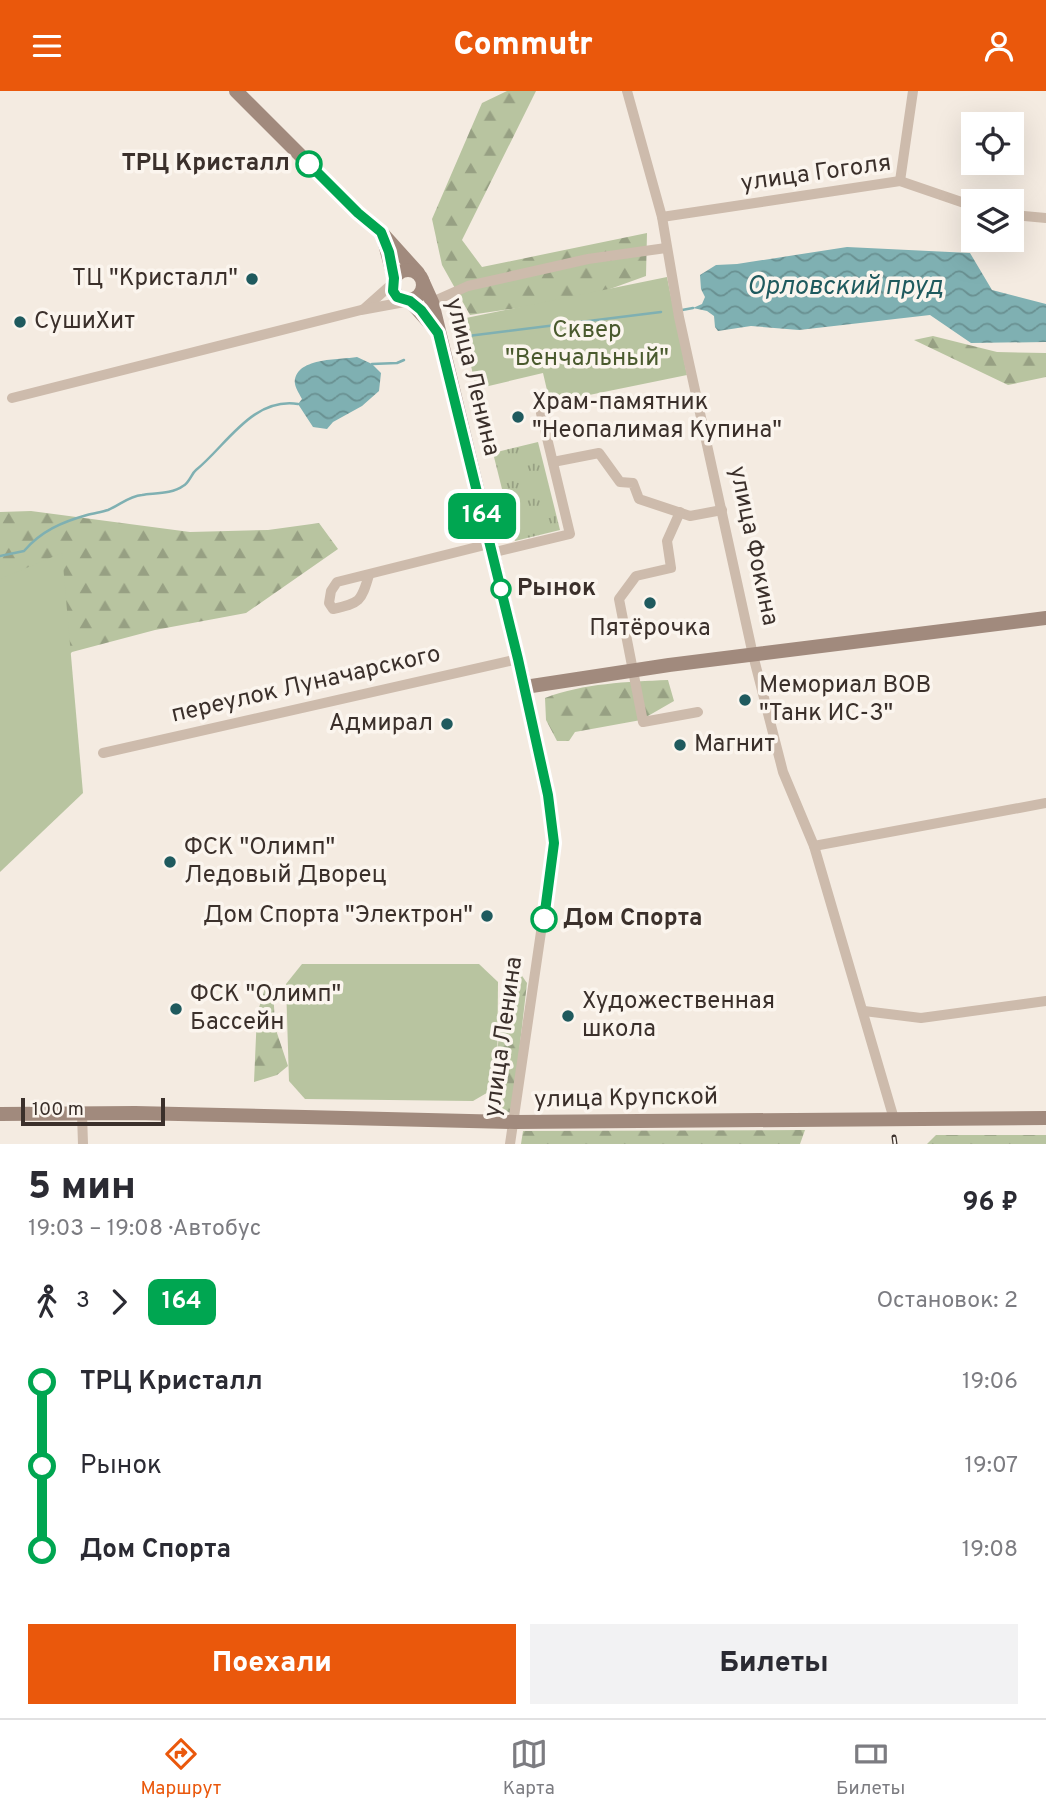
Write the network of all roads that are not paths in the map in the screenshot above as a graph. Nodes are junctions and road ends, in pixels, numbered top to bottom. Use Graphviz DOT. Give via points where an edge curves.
graph roads {
  1 [pos="236,91"];
  2 [pos="627,91"];
  3 [pos="913,91"];
  4 [pos="900,181"];
  5 [pos="961,202"];
  6 [pos="1024,216"];
  7 [pos="662,217"];
  8 [pos="1046,218"];
  9 [pos="381,232"];
  10 [pos="666,248"];
  11 [pos="421,278"];
  12 [pos="393,281"];
  13 [pos="410,301"];
  14 [pos="432,302"];
  15 [pos="361,310"];
  16 [pos="438,333"];
  17 [pos="12,398"];
  18 [pos="541,413"];
  19 [pos="553,462"];
  20 [pos="722,510"];
  21 [pos="680,512"];
  22 [pos="490,548"];
  23 [pos="369,575"];
  24 [pos="1046,618"];
  25 [pos="753,655"];
  26 [pos="518,659"];
  27 [pos="632,671"];
  28 [pos="525,687"];
  29 [pos="698,712"];
  30 [pos="103,753"];
  31 [pos="1046,803"];
  32 [pos="814,846"];
  33 [pos="1046,1001"];
  34 [pos="864,1011"];
  35 [pos="0,1114"];
  36 [pos="82,1114"];
  37 [pos="1044,1118"];
  38 [pos="894,1119"];
  39 [pos="515,1122"];
  40 [pos="83,1144"];
  41 [pos="510,1144"];
  1 -- 9 [label="main road, улица Ленина"];
  2 -- 7 [label="street, улица Фокина"];
  3 -- 4 [label="street"];
  4 -- 5 [label="street, улица Гоголя"];
  4 -- 7 [label="street, улица Гоголя"];
  6 -- 8 [label="street"];
  7 -- 10 [label="street, улица Фокина"];
  9 -- 11 [label="main road, улица Ленина"];
  9 -- 12 [label="main road"];
  10 -- 14 [label="street" via="588,259 468,286"];
  10 -- 20 [label="street, улица Фокина"];
  11 -- 12 [label="main road" via="405,270"];
  11 -- 13 [label="main road" via="419,296"];
  11 -- 14 [label="main road, улица Ленина"];
  12 -- 13 [label="main road" via="397,297"];
  12 -- 15 [label="street"];
  13 -- 15 [label="street"];
  13 -- 16 [label="main road"];
  14 -- 16 [label="main road, улица Ленина"];
  15 -- 17 [label="street"];
  16 -- 22 [label="main road, улица Ленина"];
  18 -- 19 [label="street"];
  19 -- 21 [label="street" via="599,453 620,482 633,483 639,499"];
  19 -- 22 [label="street" via="570,534"];
  20 -- 21 [label="street" via="690,516"];
  20 -- 25 [label="street, улица Фокина"];
  21 -- 27 [label="street" via="667,541 671,568 636,576 620,599"];
  22 -- 23 [label="street" via="410,562"];
  22 -- 26 [label="main road, улица Ленина"];
  24 -- 25 [label="main road, улица Фокина"];
  25 -- 27 [label="main road, улица Фокина"];
  25 -- 32 [label="street" via="783,772"];
  26 -- 28 [label="main road, улица Ленина"];
  26 -- 30 [label="street, переулок Луначарского"];
  27 -- 28 [label="main road, улица Фокина"];
  27 -- 29 [label="street" via="643,722"];
  28 -- 39 [label="street, улица Ленина" via="554,843"];
  31 -- 32 [label="street"];
  32 -- 34 [label="street"];
  33 -- 34 [label="street" via="921,1018"];
  34 -- 38 [label="street"];
  35 -- 36 [label="main road, улица Крупской"];
  36 -- 39 [label="main road, улица Крупской"];
  36 -- 40 [label="street"];
  37 -- 38 [label="main road, улица Крупской"];
  38 -- 39 [label="main road, улица Крупской"];
  39 -- 41 [label="street, улица Ленина"];
}
